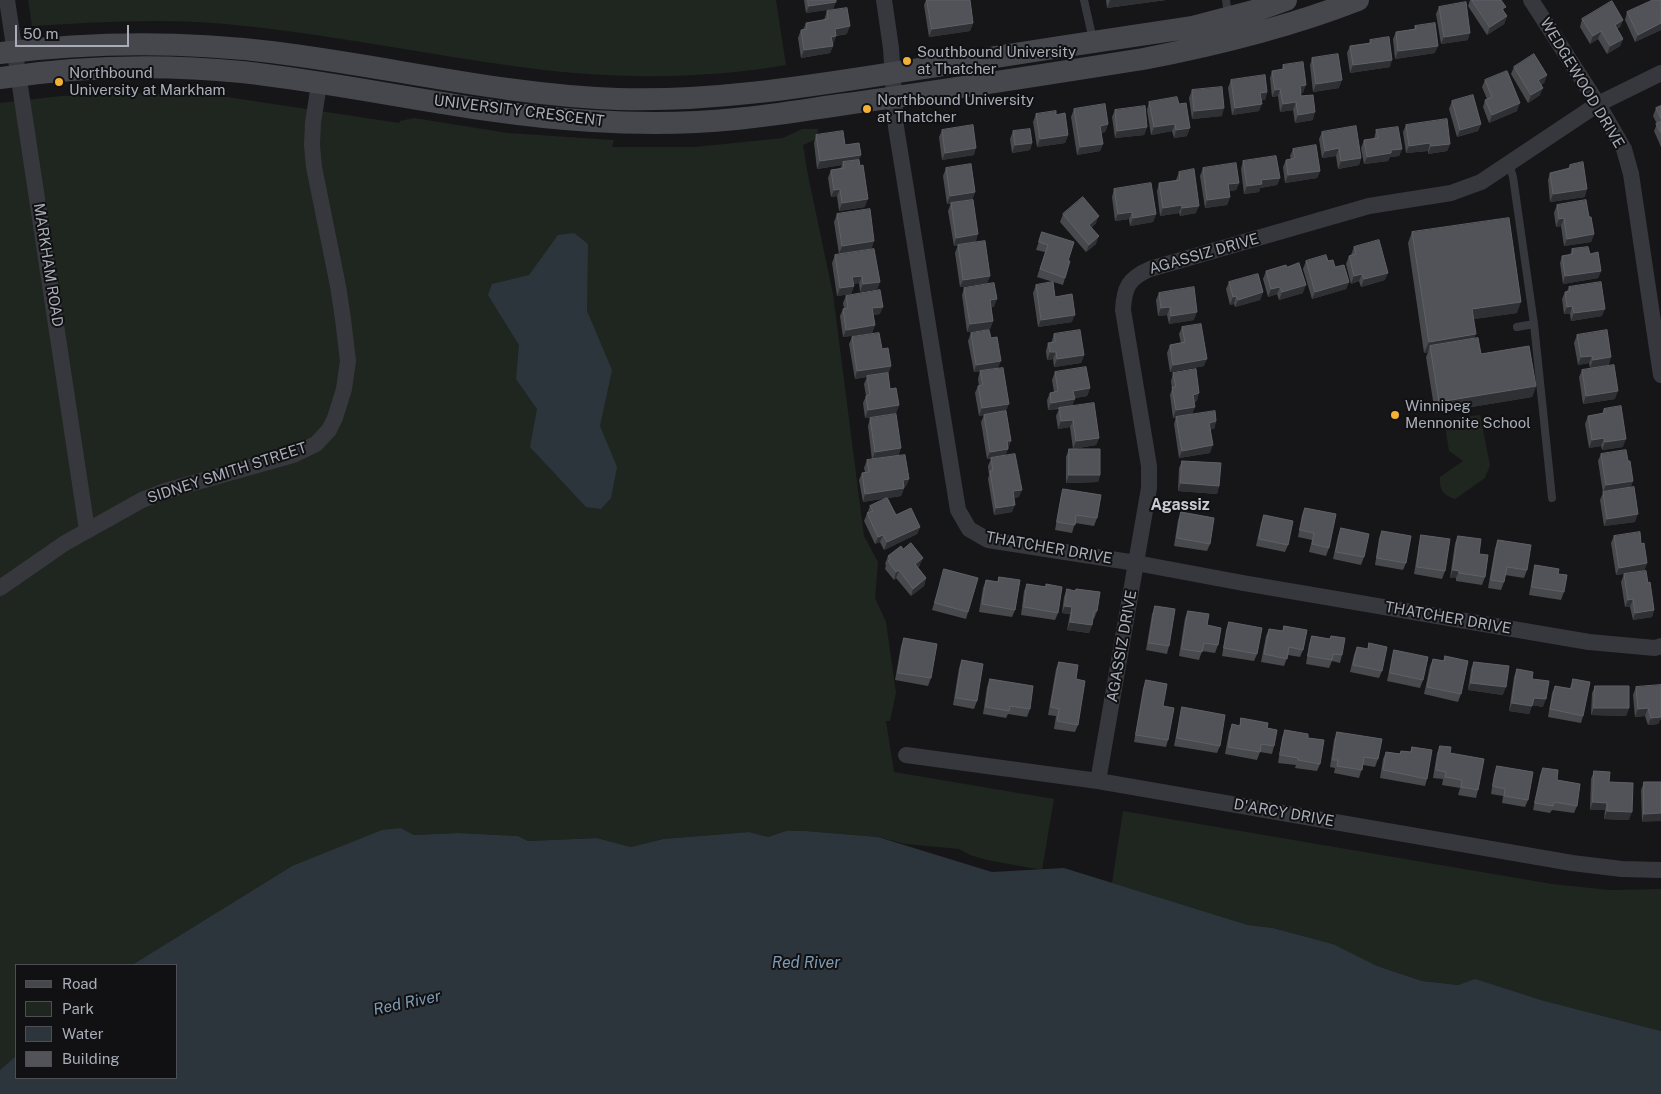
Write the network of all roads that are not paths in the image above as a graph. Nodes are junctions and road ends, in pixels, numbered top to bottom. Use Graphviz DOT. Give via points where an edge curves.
graph roads {
  1 [pos="7,0"];
  2 [pos="884,0"];
  3 [pos="1084,0"];
  4 [pos="1358,0"];
  5 [pos="1531,0"];
  6 [pos="1277,2"];
  7 [pos="1227,9"];
  8 [pos="1094,42"];
  9 [pos="8,52"];
  10 [pos="893,73"];
  11 [pos="1661,73"];
  12 [pos="9,77"];
  13 [pos="318,84"];
  14 [pos="895,98"];
  15 [pos="1598,104"];
  16 [pos="1509,163"];
  17 [pos="1534,324"];
  18 [pos="1517,327"];
  19 [pos="1661,375"];
  20 [pos="1552,498"];
  21 [pos="87,530"];
  22 [pos="1136,563"];
  23 [pos="0,588"];
  24 [pos="1661,646"];
  25 [pos="906,754"];
  26 [pos="1098,782"];
  27 [pos="1661,870"];
  1 -- 9 [label="street, MARKHAM ROAD"];
  2 -- 10 [label="street, THATCHER DRIVE"];
  3 -- 8 [label="lane"];
  4 -- 14 [label="main road, UNIVERSITY CRESCENT" via="1286,25 1187,51"];
  5 -- 15 [label="street, WEDGEWOOD DRIVE"];
  6 -- 7 [label="main road, UNIVERSITY CRESCENT"];
  7 -- 8 [label="main road, UNIVERSITY CRESCENT" via="1193,26"];
  8 -- 10 [label="main road, UNIVERSITY CRESCENT"];
  9 -- 10 [label="main road, UNIVERSITY CRESCENT" via="110,44 204,45 273,52 512,89 618,99 722,97"];
  9 -- 12 [label="street, MARKHAM ROAD"];
  10 -- 14 [label="street, THATCHER DRIVE"];
  11 -- 15 [label="street, AGASSIZ DRIVE"];
  12 -- 13 [label="main road, UNIVERSITY CRESCENT" via="64,70 151,67 244,73"];
  12 -- 21 [label="street, MARKHAM ROAD"];
  13 -- 14 [label="main road, UNIVERSITY CRESCENT" via="538,116 635,122 732,120"];
  13 -- 21 [label="street, SIDNEY SMITH STREET" via="313,123 314,167 348,361 344,389 329,430 307,449 165,491"];
  14 -- 22 [label="street, THATCHER DRIVE" via="898,137 958,510 969,530 988,540"];
  15 -- 16 [label="street, AGASSIZ DRIVE"];
  15 -- 19 [label="street, WEDGEWOOD DRIVE" via="1624,149 1631,174"];
  16 -- 17 [label="lane"];
  16 -- 22 [label="street, AGASSIZ DRIVE" via="1481,182 1451,193 1369,206 1150,269 1129,283 1123,310 1149,466 1149,488"];
  17 -- 18 [label="lane"];
  17 -- 20 [label="lane"];
  21 -- 23 [label="street, SIDNEY SMITH STREET"];
  22 -- 24 [label="street, THATCHER DRIVE" via="1589,642"];
  22 -- 26 [label="street, AGASSIZ DRIVE"];
  25 -- 26 [label="street, D'ARCY DRIVE"];
  26 -- 27 [label="street, D'ARCY DRIVE" via="1572,863"];
}
